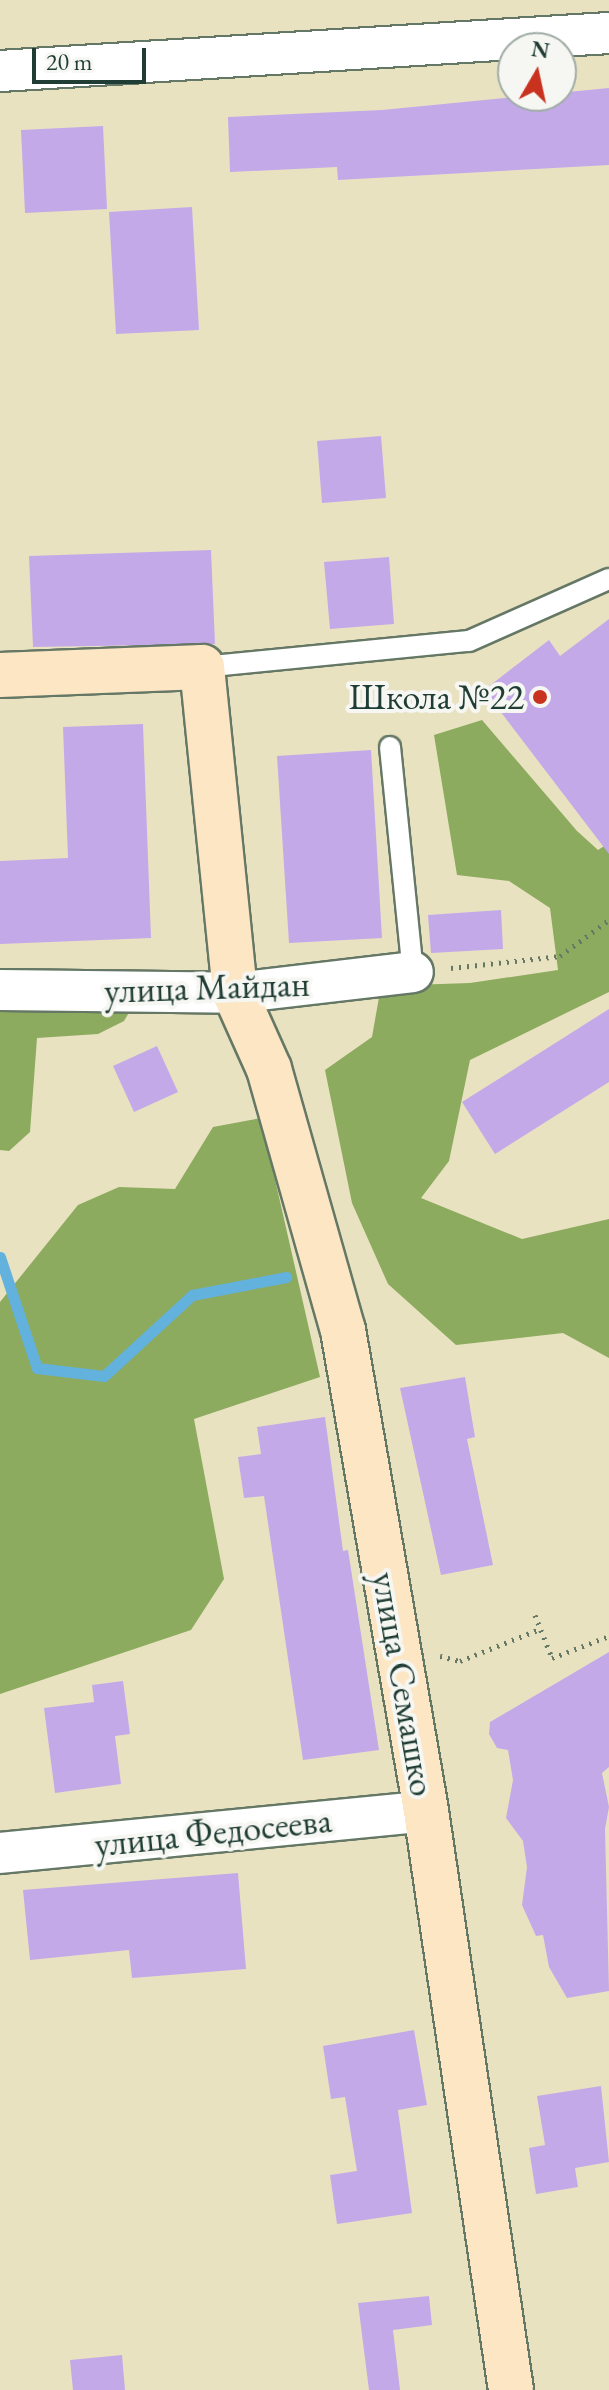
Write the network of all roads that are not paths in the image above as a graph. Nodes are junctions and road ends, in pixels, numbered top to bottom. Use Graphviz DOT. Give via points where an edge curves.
graph roads {
  1 [pos="609,33"];
  2 [pos="0,71"];
  3 [pos="609,579"];
  4 [pos="202,667"];
  5 [pos="0,675"];
  6 [pos="390,747"];
  7 [pos="413,972"];
  8 [pos="0,990"];
  9 [pos="235,993"];
  10 [pos="426,1811"];
  11 [pos="0,1853"];
  12 [pos="511,2390"];
  1 -- 2 [label="street"];
  3 -- 4 [label="lane" via="469,641"];
  4 -- 5 [label="street"];
  4 -- 9 [label="street, улица Семашко"];
  6 -- 7 [label="lane"];
  7 -- 9 [label="street, улица Майдан"];
  8 -- 9 [label="street, улица Майдан"];
  9 -- 10 [label="street, улица Семашко" via="269,1069 343,1330"];
  10 -- 11 [label="street, улица Федосеева"];
  10 -- 12 [label="street, улица Семашко"];
}
